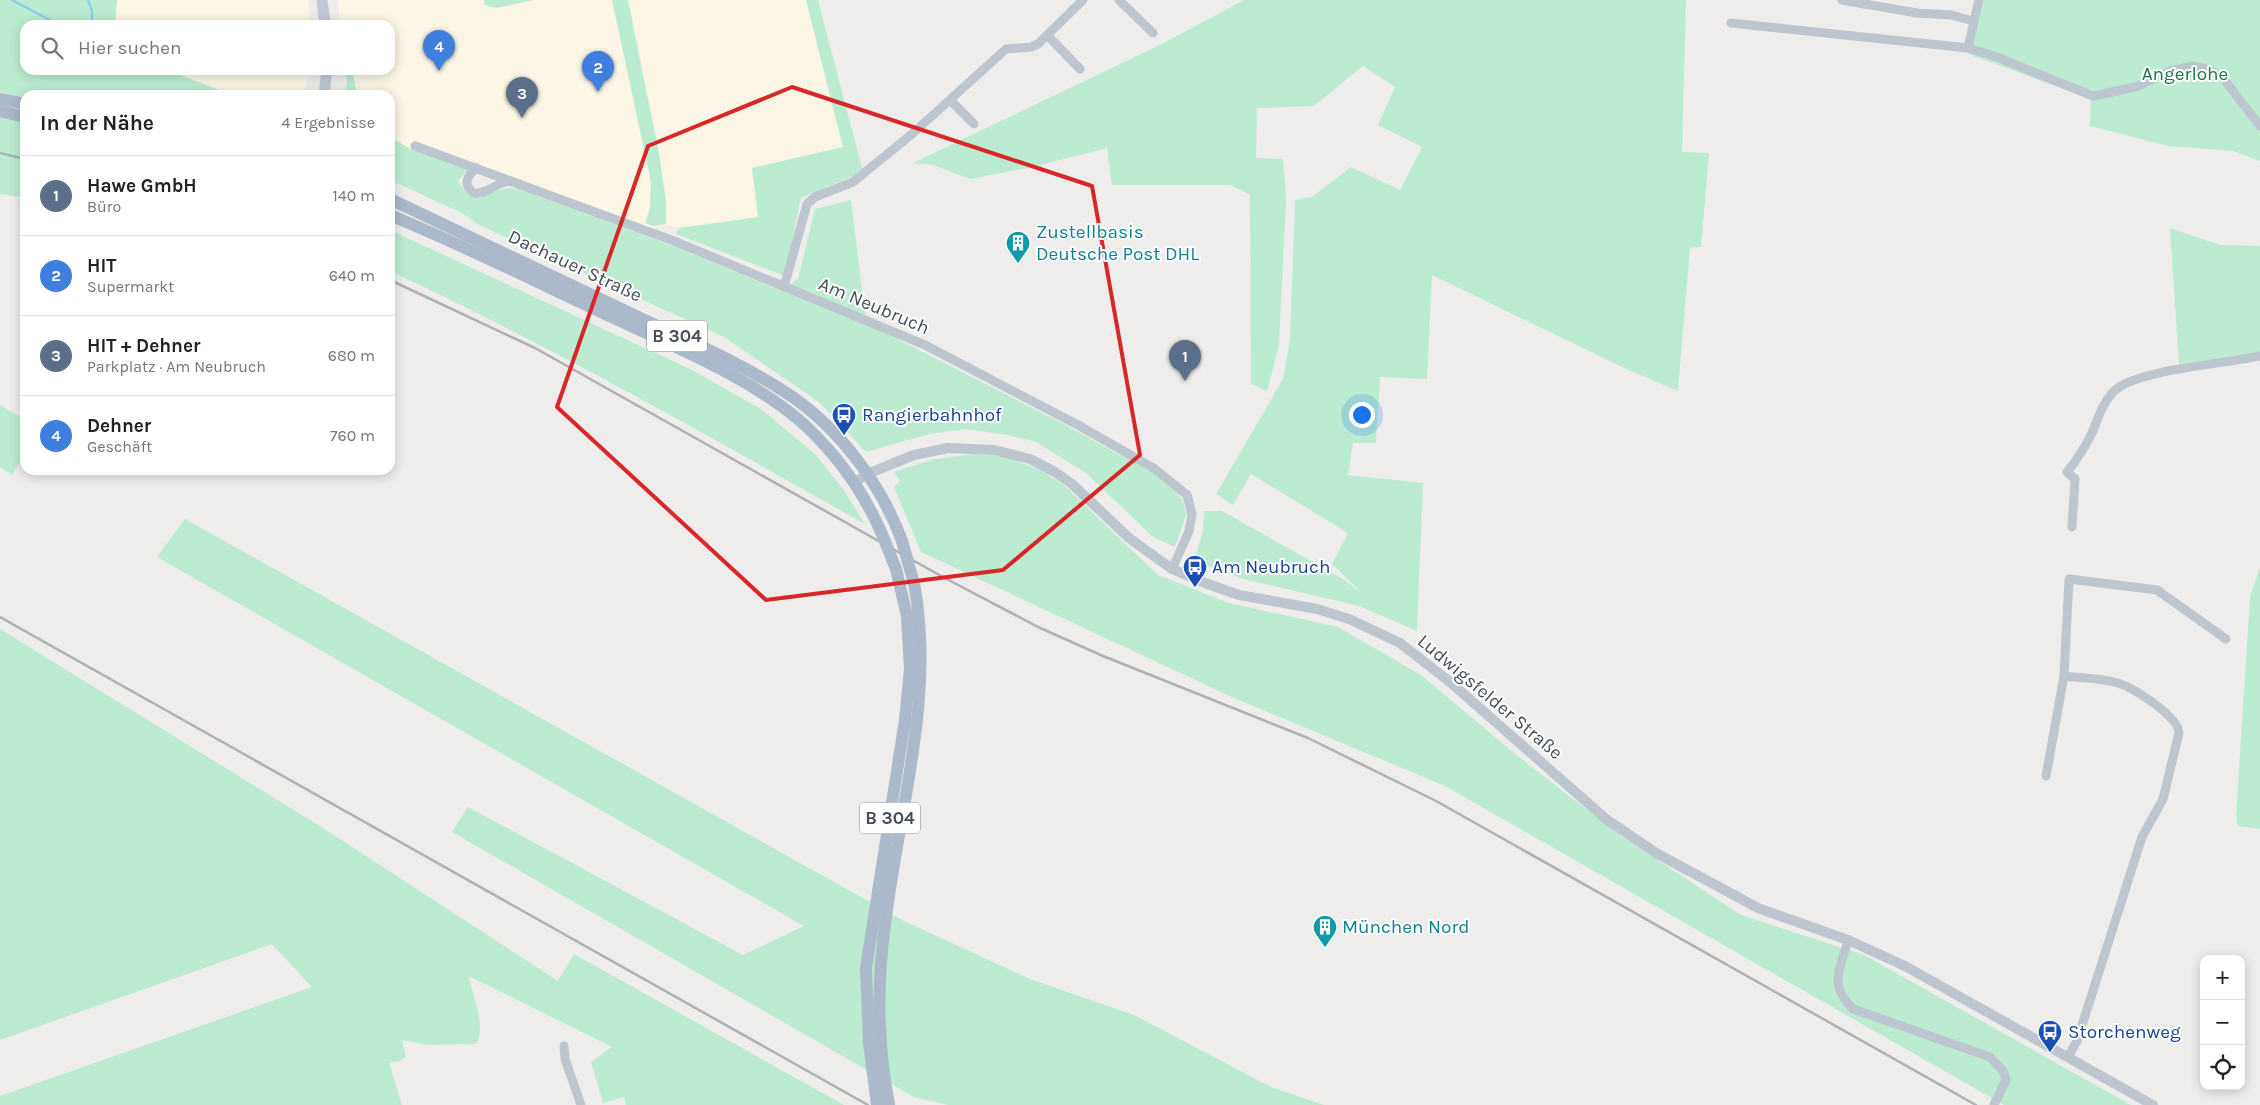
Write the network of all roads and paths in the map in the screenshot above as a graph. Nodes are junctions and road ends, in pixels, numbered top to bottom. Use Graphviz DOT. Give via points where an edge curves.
graph roads {
  1 [pos="322,0"];
  2 [pos="1084,0"];
  3 [pos="1119,0"];
  4 [pos="1842,0"];
  5 [pos="1979,0"];
  6 [pos="324,20"];
  7 [pos="1973,21"];
  8 [pos="1731,23"];
  9 [pos="1152,34"];
  10 [pos="1048,36"];
  11 [pos="1968,48"];
  12 [pos="1080,69"];
  13 [pos="326,75"];
  14 [pos="325,90"];
  15 [pos="0,98"];
  16 [pos="950,100"];
  17 [pos="20,103"];
  18 [pos="0,111"];
  19 [pos="20,116"];
  20 [pos="974,124"];
  21 [pos="2260,126"];
  22 [pos="415,146"];
  23 [pos="478,168"];
  24 [pos="511,181"];
  25 [pos="395,201"];
  26 [pos="395,217"];
  27 [pos="784,287"];
  28 [pos="2260,356"];
  29 [pos="867,474"];
  30 [pos="854,483"];
  31 [pos="2072,527"];
  32 [pos="1172,569"];
  33 [pos="2226,639"];
  34 [pos="2064,676"];
  35 [pos="2046,776"];
  36 [pos="1848,940"];
  37 [pos="564,1046"];
  38 [pos="2068,1057"];
  39 [pos="581,1105"];
  40 [pos="877,1105"];
  41 [pos="889,1105"];
  42 [pos="1994,1105"];
  43 [pos="2154,1105"];
  1 -- 6 [label="main road"];
  2 -- 10 [label="street"];
  3 -- 9 [label="street"];
  4 -- 7 [label="street"];
  5 -- 7 [label="street"];
  7 -- 11 [label="street"];
  8 -- 11 [label="street"];
  10 -- 12 [label="street"];
  10 -- 16 [label="street" via="1031,47 1006,49"];
  11 -- 21 [label="street" via="2093,96 2136,86 2185,67 2210,70 2228,83"];
  13 -- 14 [label="main road"];
  15 -- 17 [label="main road"];
  16 -- 20 [label="street"];
  16 -- 27 [label="street" via="854,182 815,197 807,204"];
  18 -- 19 [label="main road"];
  22 -- 23 [label="street, Am Neubruch"];
  23 -- 24 [label="street, Am Neubruch"];
  23 -- 24 [label="street" via="471,172 466,182 474,193"];
  24 -- 27 [label="street, Am Neubruch" via="674,241"];
  25 -- 29 [label="main road, Dachauer Straße / B 304" via="657,326 774,386 794,398 830,430"];
  26 -- 30 [label="main road, Dachauer Straße / B 304" via="729,375 808,429"];
  27 -- 32 [label="street, Am Neubruch" via="925,345 1155,469 1187,495 1192,514"];
  28 -- 31 [label="street" via="2161,373 2122,384 2103,405 2068,472 2075,479"];
  29 -- 30 [label="street, Ludwigsfelder Straße"];
  29 -- 32 [label="street, Ludwigsfelder Straße" via="914,454 948,448 1013,454 1055,472 1129,538"];
  29 -- 41 [label="main road, Dachauer Straße / B 304, bridge" via="893,518 912,574 920,614 922,656 920,698 880,971 880,1044"];
  30 -- 40 [label="main road, Dachauer Straße / B 304, bridge" via="873,512 896,569 907,616 910,669 866,968 869,1043"];
  32 -- 36 [label="street, Ludwigsfelder Straße" via="1239,595 1316,609 1349,619 1400,643 1625,833 1758,908"];
  33 -- 34 [label="street" via="2157,590 2070,579"];
  34 -- 35 [label="street"];
  34 -- 38 [label="street" via="2118,683 2137,692 2179,726 2163,799 2142,837 2077,1041"];
  36 -- 38 [label="street, Ludwigsfelder Straße" via="1905,966"];
  36 -- 42 [label="street" via="1837,982 1840,997 1853,1009 1990,1057 2003,1071 2006,1080"];
  37 -- 39 [label="street" via="565,1059"];
  38 -- 43 [label="street, Ludwigsfelder Straße"];
}
